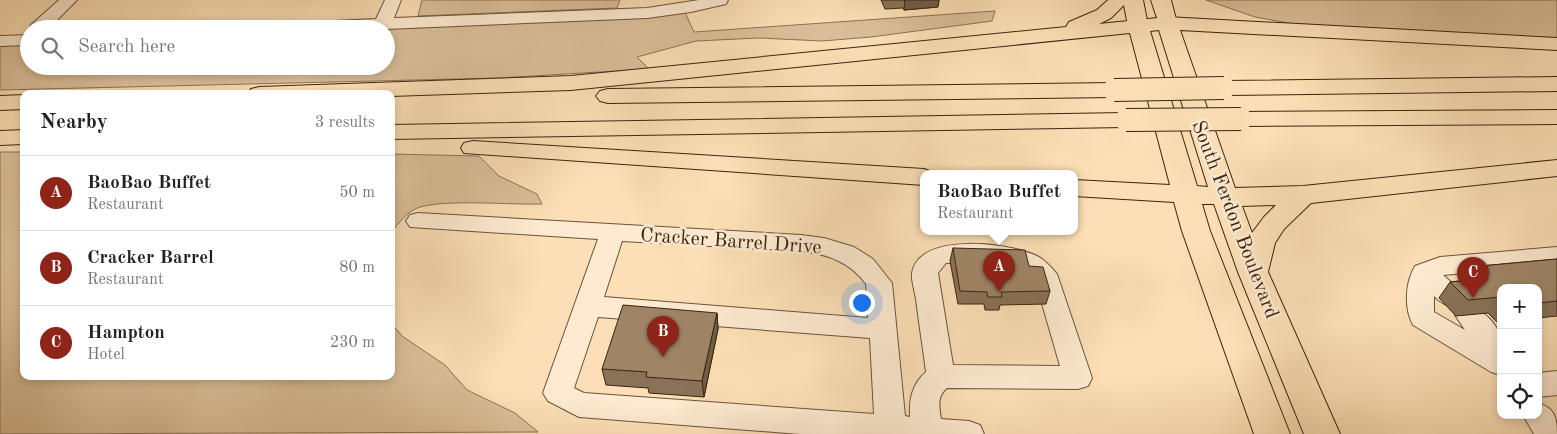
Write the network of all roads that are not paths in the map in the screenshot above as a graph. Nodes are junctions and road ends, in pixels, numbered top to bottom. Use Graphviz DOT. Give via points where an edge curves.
graph roads {
  1 [pos="69,0"];
  2 [pos="393,0"];
  3 [pos="720,0"];
  4 [pos="1118,0"];
  5 [pos="1133,0"];
  6 [pos="1163,8"];
  7 [pos="47,20"];
  8 [pos="385,20"];
  9 [pos="395,24"];
  10 [pos="1138,26"];
  11 [pos="1058,32"];
  12 [pos="20,38"];
  13 [pos="0,41"];
  14 [pos="1557,44"];
  15 [pos="1557,84"];
  16 [pos="372,90"];
  17 [pos="395,99"];
  18 [pos="0,103"];
  19 [pos="20,103"];
  20 [pos="1557,117"];
  21 [pos="395,132"];
  22 [pos="20,137"];
  23 [pos="0,138"];
  24 [pos="395,144"];
  25 [pos="1557,168"];
  26 [pos="920,177"];
  27 [pos="1078,188"];
  28 [pos="1104,191"];
  29 [pos="1184,194"];
  30 [pos="1303,195"];
  31 [pos="1224,196"];
  32 [pos="418,221"];
  33 [pos="1196,231"];
  34 [pos="613,232"];
  35 [pos="1557,256"];
  36 [pos="1253,272"];
  37 [pos="1424,272"];
  38 [pos="588,306"];
  39 [pos="883,329"];
  40 [pos="1497,356"];
  41 [pos="1497,361"];
  42 [pos="941,376"];
  43 [pos="1557,383"];
  44 [pos="1542,385"];
  45 [pos="1541,419"];
  46 [pos="891,432"];
  47 [pos="946,433"];
  48 [pos="968,434"];
  49 [pos="1272,434"];
  50 [pos="1322,434"];
  51 [pos="1551,434"];
  1 -- 7 [label="street"];
  2 -- 8 [label="street"];
  3 -- 9 [label="street" via="647,13"];
  4 -- 11 [label="main road" via="1104,14"];
  5 -- 10 [label="main road, South Ferdon Boulevard"];
  6 -- 10 [label="main road"];
  6 -- 14 [label="main road" via="1244,26"];
  6 -- 31 [label="main road, South Ferdon Boulevard"];
  10 -- 11 [label="main road"];
  10 -- 29 [label="main road, South Ferdon Boulevard"];
  11 -- 16 [label="main road" via="571,83"];
  12 -- 13 [label="street"];
  15 -- 17 [label="main road, bridge"];
  18 -- 19 [label="main road"];
  20 -- 21 [label="main road, bridge" via="1126,120"];
  22 -- 23 [label="main road"];
  24 -- 26 [label="main road" via="548,151"];
  25 -- 30 [label="main road"];
  27 -- 28 [label="main road"];
  28 -- 29 [label="main road"];
  28 -- 33 [label="main road" via="1164,208"];
  29 -- 31 [label="main road"];
  29 -- 33 [label="main road, South Ferdon Boulevard"];
  30 -- 31 [label="main road"];
  30 -- 36 [label="main road" via="1274,223 1262,242"];
  31 -- 36 [label="main road, South Ferdon Boulevard"];
  32 -- 34 [label="street, Cracker Barrel Drive"];
  33 -- 49 [label="main road, South Ferdon Boulevard"];
  34 -- 38 [label="street"];
  34 -- 39 [label="street, Cracker Barrel Drive" via="801,243 833,248 860,261 880,283"];
  35 -- 37 [label="street" via="1440,266"];
  36 -- 50 [label="main road, South Ferdon Boulevard"];
  37 -- 40 [label="street" via="1460,306 1486,336"];
  37 -- 41 [label="street" via="1419,307 1423,318"];
  38 -- 39 [label="street"];
  38 -- 46 [label="street" via="558,393 579,405"];
  39 -- 46 [label="street, Cracker Barrel Drive"];
  42 -- 42 [label="street" via="1078,378 1048,280 1040,268 1012,256 943,254 929,263 925,273"];
  42 -- 47 [label="street" via="928,387 924,403"];
  43 -- 44 [label="street"];
  45 -- 51 [label="street"];
  46 -- 47 [label="street"];
  47 -- 48 [label="street"];
}
